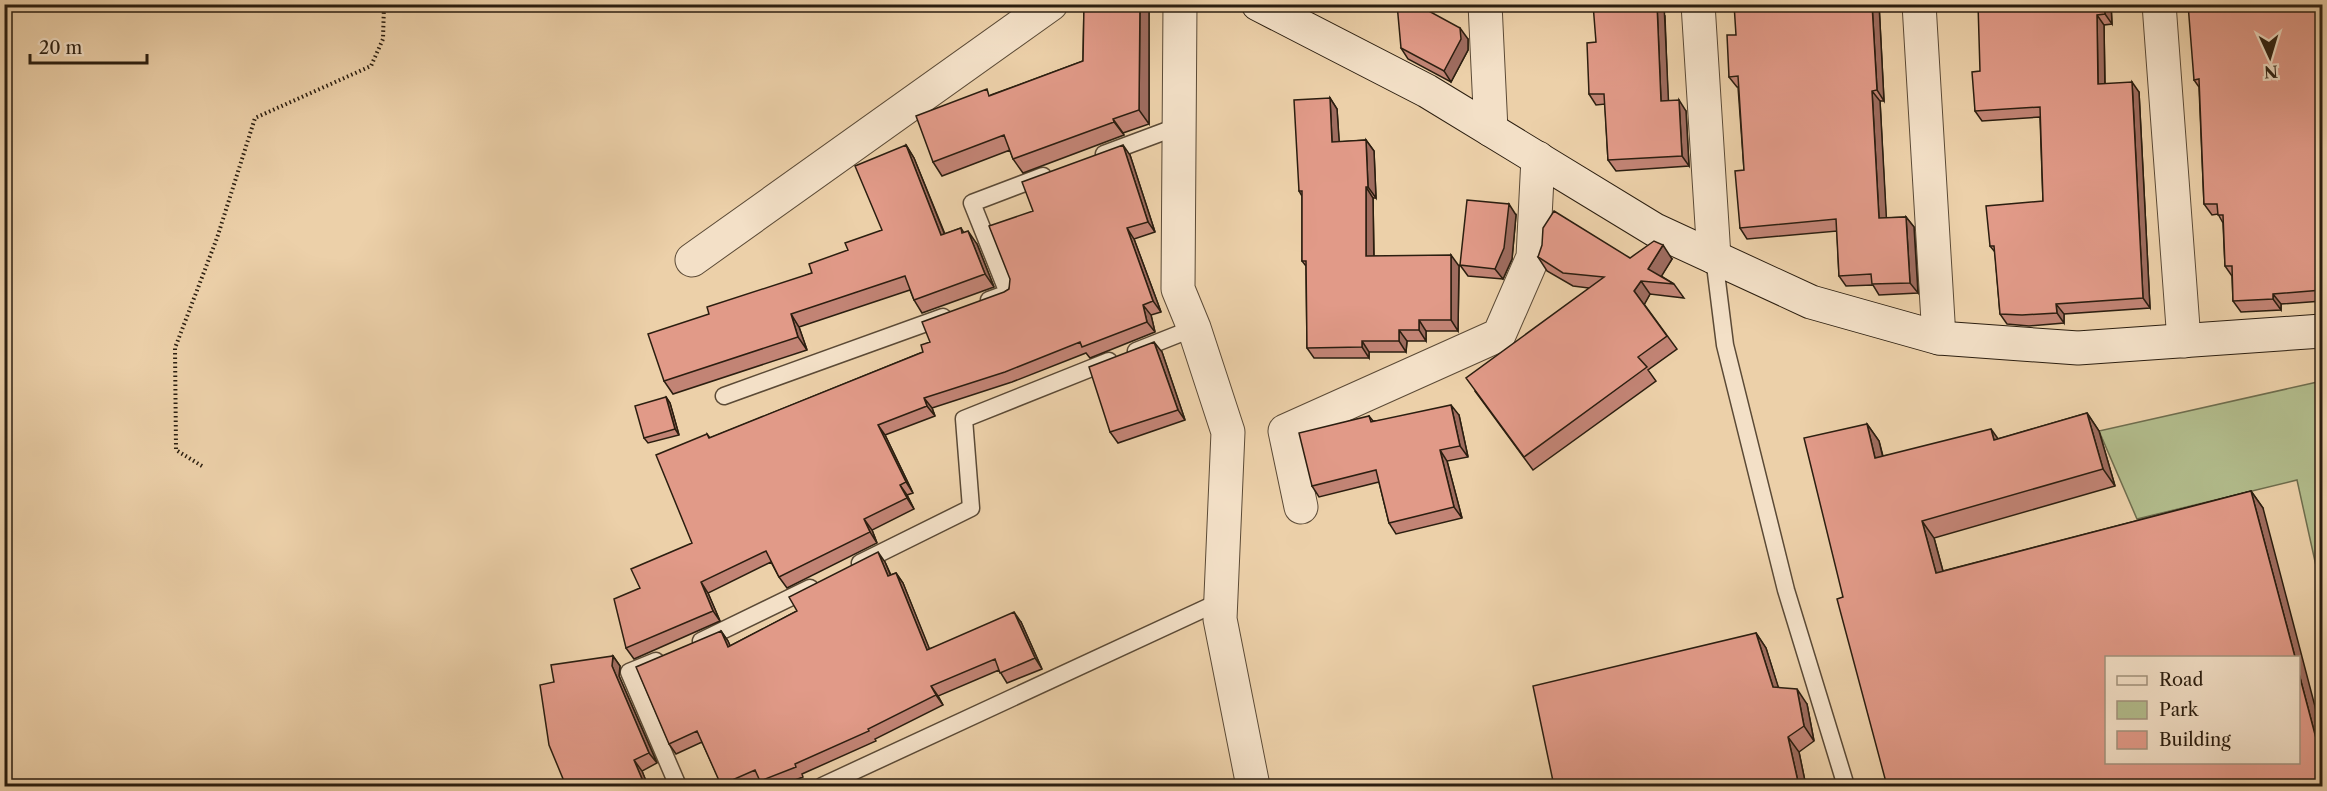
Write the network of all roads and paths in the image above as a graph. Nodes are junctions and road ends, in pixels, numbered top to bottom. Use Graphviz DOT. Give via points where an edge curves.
graph roads {
  1 [pos="384,4"];
  2 [pos="1051,4"];
  3 [pos="1180,4"];
  4 [pos="1258,4"];
  5 [pos="1485,4"];
  6 [pos="1698,4"];
  7 [pos="1919,4"];
  8 [pos="2159,4"];
  9 [pos="1179,126"];
  10 [pos="1491,130"];
  11 [pos="1092,158"];
  12 [pos="1538,159"];
  13 [pos="1059,170"];
  14 [pos="1714,257"];
  15 [pos="692,260"];
  16 [pos="975,305"];
  17 [pos="953,313"];
  18 [pos="1194,328"];
  19 [pos="2322,332"];
  20 [pos="1939,338"];
  21 [pos="2184,341"];
  22 [pos="724,396"];
  23 [pos="202,466"];
  24 [pos="1301,507"];
  25 [pos="848,569"];
  26 [pos="827,580"];
  27 [pos="1221,601"];
  28 [pos="678,786"];
  29 [pos="822,786"];
  30 [pos="1253,786"];
  31 [pos="1846,786"];
  1 -- 23 [label="path" via="382,39 371,66 255,118 217,238 175,348 176,450"];
  2 -- 15 [label="street"];
  3 -- 9 [label="street"];
  4 -- 10 [label="street" via="1427,91"];
  5 -- 10 [label="street"];
  6 -- 14 [label="street"];
  7 -- 20 [label="street"];
  8 -- 21 [label="street"];
  9 -- 11 [label="lane"];
  9 -- 18 [label="street" via="1178,290"];
  10 -- 12 [label="street"];
  12 -- 14 [label="street" via="1655,230"];
  12 -- 24 [label="street" via="1533,257 1499,335 1285,431"];
  13 -- 16 [label="lane" via="972,203 1008,293"];
  14 -- 20 [label="street" via="1811,302"];
  14 -- 31 [label="lane" via="1730,367 1786,590"];
  17 -- 22 [label="lane"];
  18 -- 25 [label="lane" via="964,419 972,508"];
  18 -- 27 [label="street" via="1228,432"];
  19 -- 21 [label="street"];
  20 -- 21 [label="street" via="2078,348"];
  26 -- 28 [label="lane" via="629,672"];
  27 -- 29 [label="lane"];
  27 -- 30 [label="street" via="1220,620"];
}
